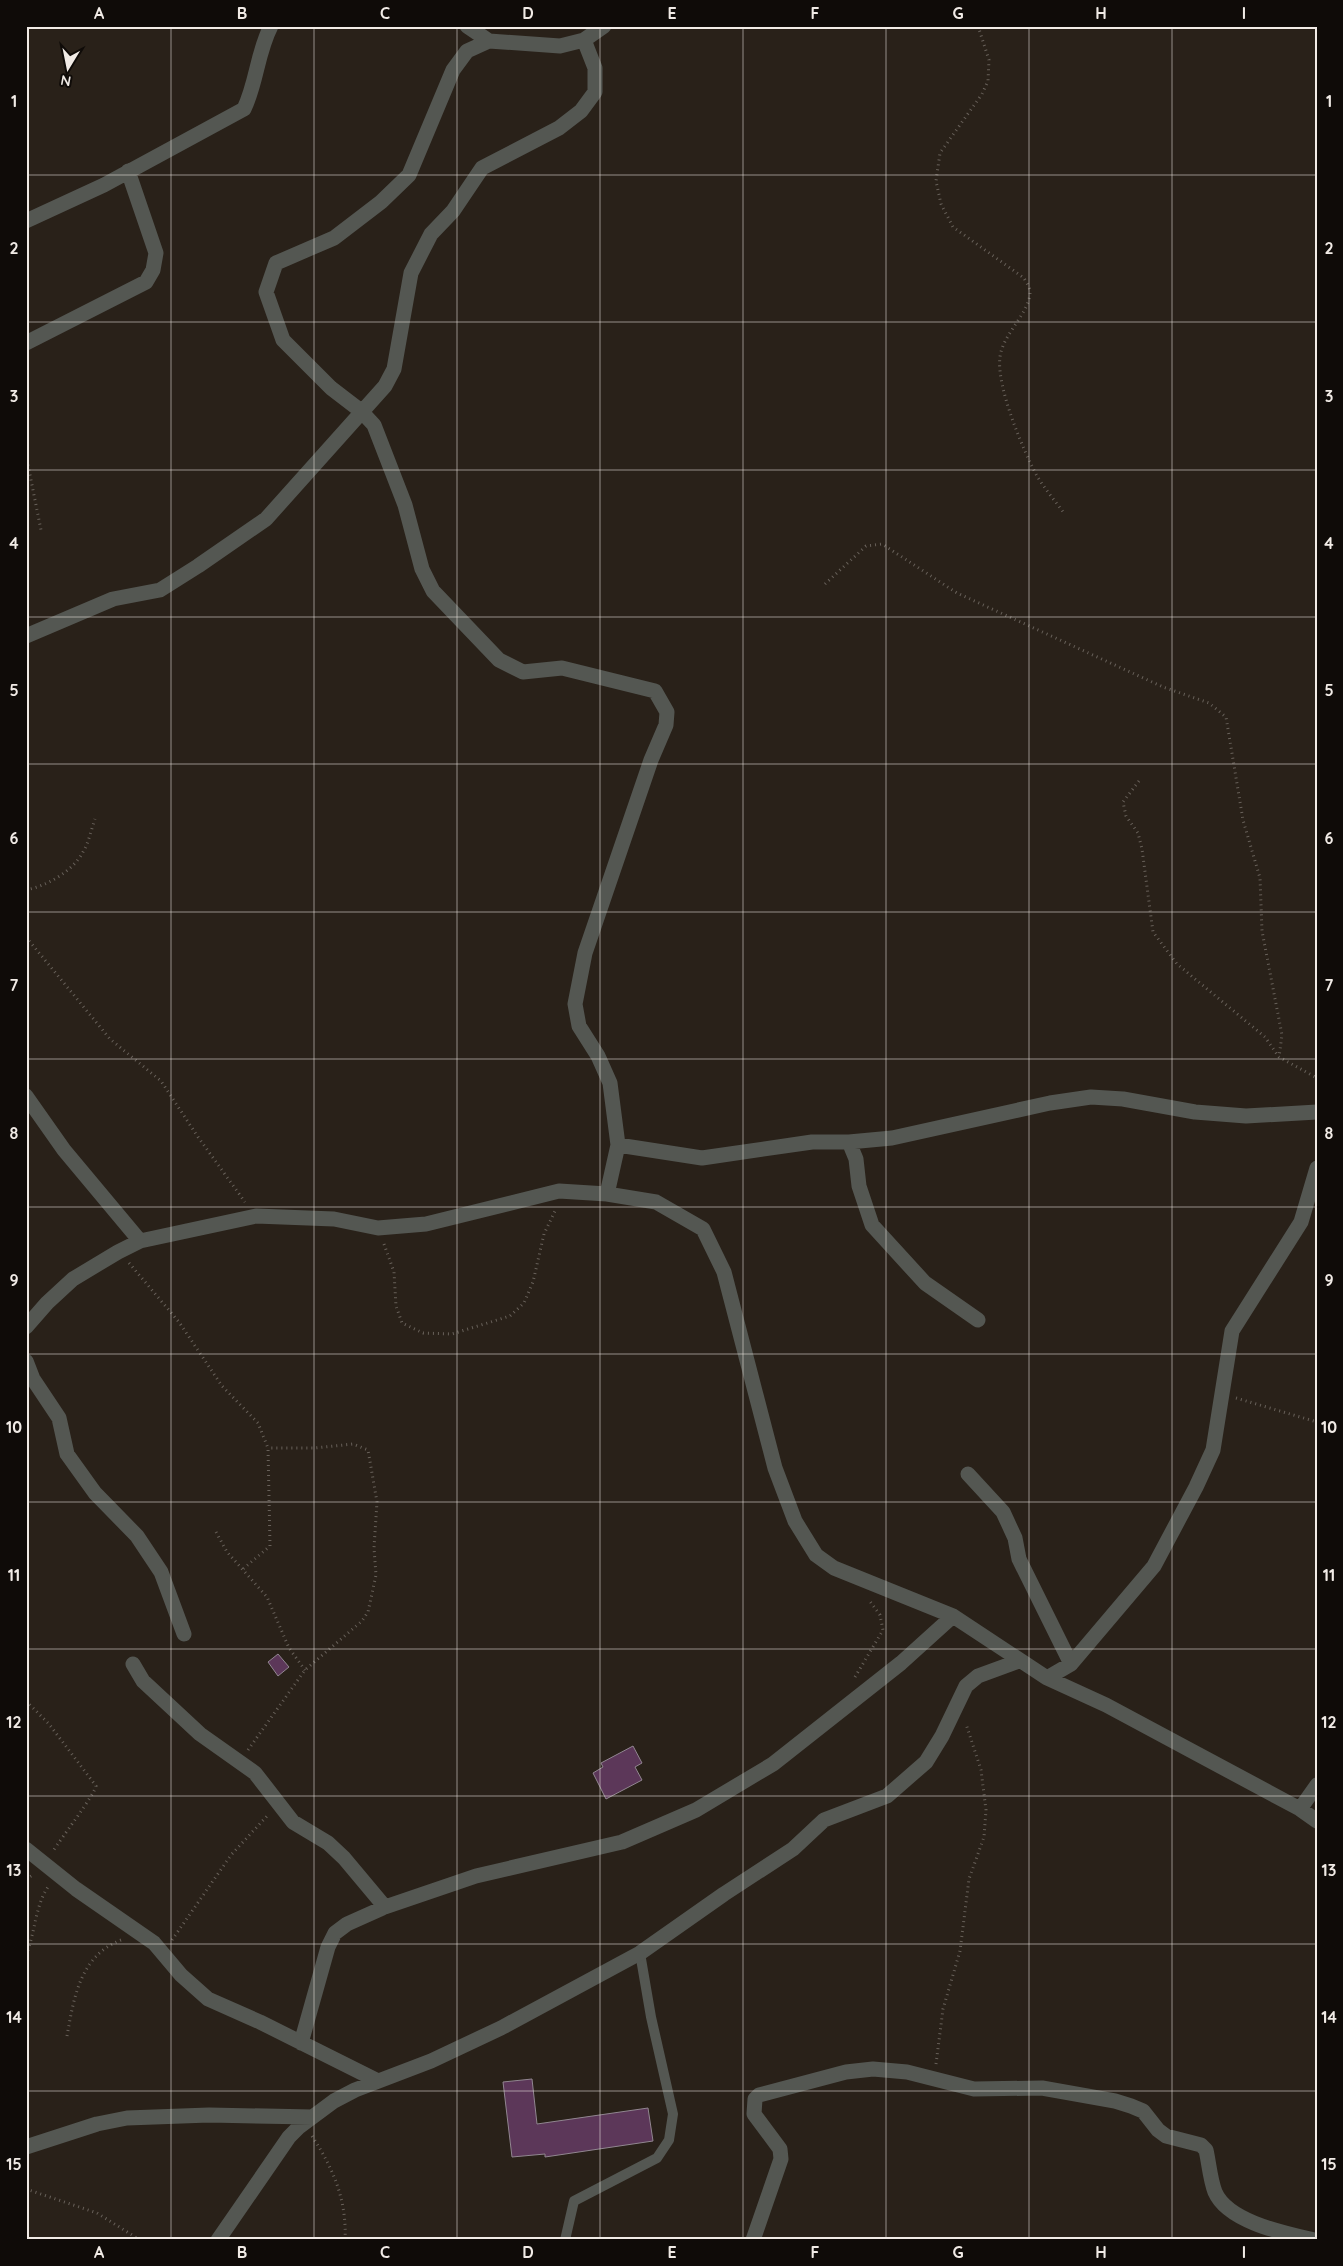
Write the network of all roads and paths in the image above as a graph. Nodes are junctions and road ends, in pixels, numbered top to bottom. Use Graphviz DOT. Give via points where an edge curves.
graph roads {
  1 [pos="271,26"];
  2 [pos="467,26"];
  3 [pos="604,26"];
  4 [pos="978,26"];
  5 [pos="584,40"];
  6 [pos="489,41"];
  7 [pos="128,171"];
  8 [pos="26,220"];
  9 [pos="26,343"];
  10 [pos="361,411"];
  11 [pos="26,454"];
  12 [pos="1064,513"];
  13 [pos="41,530"];
  14 [pos="825,584"];
  15 [pos="26,636"];
  16 [pos="1139,781"];
  17 [pos="95,819"];
  18 [pos="26,890"];
  19 [pos="26,937"];
  20 [pos="1279,1057"];
  21 [pos="1317,1078"];
  22 [pos="26,1096"];
  23 [pos="1317,1112"];
  24 [pos="849,1142"];
  25 [pos="618,1145"];
  26 [pos="1317,1168"];
  27 [pos="559,1191"];
  28 [pos="607,1194"];
  29 [pos="256,1216"];
  30 [pos="378,1228"];
  31 [pos="140,1241"];
  32 [pos="118,1252"];
  33 [pos="978,1320"];
  34 [pos="26,1327"];
  35 [pos="26,1361"];
  36 [pos="1224,1394"];
  37 [pos="1317,1422"];
  38 [pos="268,1448"];
  39 [pos="968,1474"];
  40 [pos="216,1532"];
  41 [pos="243,1568"];
  42 [pos="868,1599"];
  43 [pos="953,1616"];
  44 [pos="184,1634"];
  45 [pos="1019,1661"];
  46 [pos="133,1664"];
  47 [pos="1071,1664"];
  48 [pos="305,1670"];
  49 [pos="855,1678"];
  50 [pos="1047,1678"];
  51 [pos="26,1701"];
  52 [pos="959,1702"];
  53 [pos="238,1760"];
  54 [pos="1317,1784"];
  55 [pos="278,1803"];
  56 [pos="1300,1809"];
  57 [pos="1317,1821"];
  58 [pos="26,1848"];
  59 [pos="44,1864"];
  60 [pos="58,1876"];
  61 [pos="385,1906"];
  62 [pos="144,1936"];
  63 [pos="164,1953"];
  64 [pos="640,1953"];
  65 [pos="26,1955"];
  66 [pos="67,2036"];
  67 [pos="301,2043"];
  68 [pos="934,2079"];
  69 [pos="378,2081"];
  70 [pos="308,2121"];
  71 [pos="26,2147"];
  72 [pos="26,2189"];
  73 [pos="140,2240"];
  74 [pos="218,2240"];
  75 [pos="345,2240"];
  76 [pos="565,2240"];
  77 [pos="753,2240"];
  78 [pos="1314,2240"];
  1 -- 7 [label="street" via="261,46 253,92 244,109"];
  2 -- 6 [label="street"];
  3 -- 5 [label="street"];
  4 -- 12 [label="path" via="989,60 988,81 940,153 936,181 941,204 953,227 1024,278 1030,290 1028,301 1005,340 1000,357 1000,378 1024,450 1038,477"];
  5 -- 6 [label="street" via="560,46"];
  5 -- 10 [label="street" via="595,68 595,92 581,111 559,128 482,168 454,211 432,234 411,273 394,369 385,386"];
  6 -- 10 [label="street" via="467,51 453,70 409,175 381,202 334,238 276,264 266,292 283,340 331,388"];
  7 -- 8 [label="street"];
  7 -- 9 [label="street" via="156,253 153,270 146,282"];
  10 -- 15 [label="street" via="266,519 198,566 160,590 113,599"];
  10 -- 25 [label="street" via="374,425 405,505 422,569 433,591 498,660 523,672 562,668 655,691 667,712 666,725 585,953 575,1004 578,1026 598,1056 610,1083"];
  11 -- 13 [label="path"];
  14 -- 20 [label="path" via="866,546 882,544 957,593 1163,687 1208,703 1226,717 1244,820 1260,878 1262,931 1282,1034"];
  16 -- 20 [label="path" via="1123,802 1142,849 1153,932 1177,964 1266,1037"];
  17 -- 18 [label="path" via="83,853 62,874 37,888"];
  19 -- 29 [label="path" via="110,1039 161,1081"];
  20 -- 21 [label="path"];
  22 -- 31 [label="street" via="64,1150"];
  23 -- 24 [label="street" via="1246,1116 1091,1097 1050,1102 892,1138"];
  24 -- 25 [label="street" via="812,1142 702,1158"];
  24 -- 33 [label="street" via="872,1225 925,1283"];
  25 -- 28 [label="street"];
  26 -- 36 [label="street" via="1301,1222 1232,1331"];
  27 -- 28 [label="street"];
  27 -- 30 [label="street" via="426,1224"];
  27 -- 30 [label="path" via="554,1216 544,1234 533,1282 524,1303 510,1316 452,1334 423,1333 402,1322 396,1306 394,1272"];
  28 -- 43 [label="street" via="656,1202 703,1229 724,1272 775,1468 795,1521 816,1555 834,1568"];
  29 -- 30 [label="street" via="334,1219"];
  29 -- 31 [label="street"];
  31 -- 32 [label="street"];
  32 -- 34 [label="street" via="74,1279"];
  32 -- 38 [label="path" via="179,1322 222,1386 258,1423"];
  35 -- 44 [label="street" via="33,1379 59,1418 67,1454 95,1493 142,1543 161,1572"];
  36 -- 37 [label="path"];
  36 -- 47 [label="street" via="1213,1450 1154,1566"];
  38 -- 41 [label="path" via="270,1546"];
  38 -- 48 [label="path" via="358,1445 365,1448 370,1458 377,1502 376,1575 371,1604 362,1622"];
  39 -- 47 [label="street" via="1003,1512 1015,1538 1019,1559"];
  40 -- 41 [label="path" via="227,1552"];
  41 -- 48 [label="path" via="267,1598 289,1648"];
  42 -- 49 [label="path" via="880,1615 883,1630"];
  43 -- 45 [label="street"];
  43 -- 61 [label="street" via="901,1662 773,1764 696,1810 622,1842 476,1876"];
  45 -- 50 [label="street"];
  45 -- 52 [label="street" via="972,1679"];
  46 -- 53 [label="street" via="143,1681 200,1734"];
  47 -- 50 [label="street"];
  48 -- 53 [label="path"];
  50 -- 56 [label="street" via="1106,1705"];
  51 -- 59 [label="path" via="49,1724 96,1786 93,1796"];
  52 -- 64 [label="street" via="926,1762 887,1796 824,1820 793,1849"];
  52 -- 68 [label="path" via="980,1770 986,1810 984,1837 969,1879 960,1951 943,2010"];
  53 -- 55 [label="street" via="255,1774"];
  54 -- 56 [label="street"];
  55 -- 61 [label="street" via="293,1822 328,1843 344,1858"];
  55 -- 63 [label="path" via="230,1855"];
  56 -- 57 [label="street"];
  58 -- 59 [label="street"];
  59 -- 60 [label="street"];
  60 -- 62 [label="street"];
  60 -- 65 [label="path" via="44,1892"];
  61 -- 67 [label="street" via="346,1924 335,1933"];
  62 -- 63 [label="street"];
  62 -- 66 [label="path" via="116,1942 92,1959 80,1982"];
  63 -- 67 [label="street" via="181,1975 208,1999"];
  64 -- 69 [label="street" via="502,2028"];
  64 -- 76 [label="lane" via="672,2114 669,2140 657,2158 574,2201"];
  67 -- 69 [label="street"];
  68 -- 77 [label="street" via="907,2072 873,2069 846,2072 759,2095 753,2103 754,2114 780,2149 781,2159"];
  68 -- 78 [label="street" via="974,2090 1042,2088 1115,2101 1143,2111 1166,2136 1201,2145 1206,2150 1215,2191 1236,2214 1249,2221"];
  69 -- 70 [label="street" via="334,2101"];
  70 -- 71 [label="street" via="209,2115 127,2118 97,2124"];
  70 -- 74 [label="street" via="289,2138"];
  70 -- 75 [label="path" via="343,2197"];
  72 -- 73 [label="path" via="97,2213"];
}
